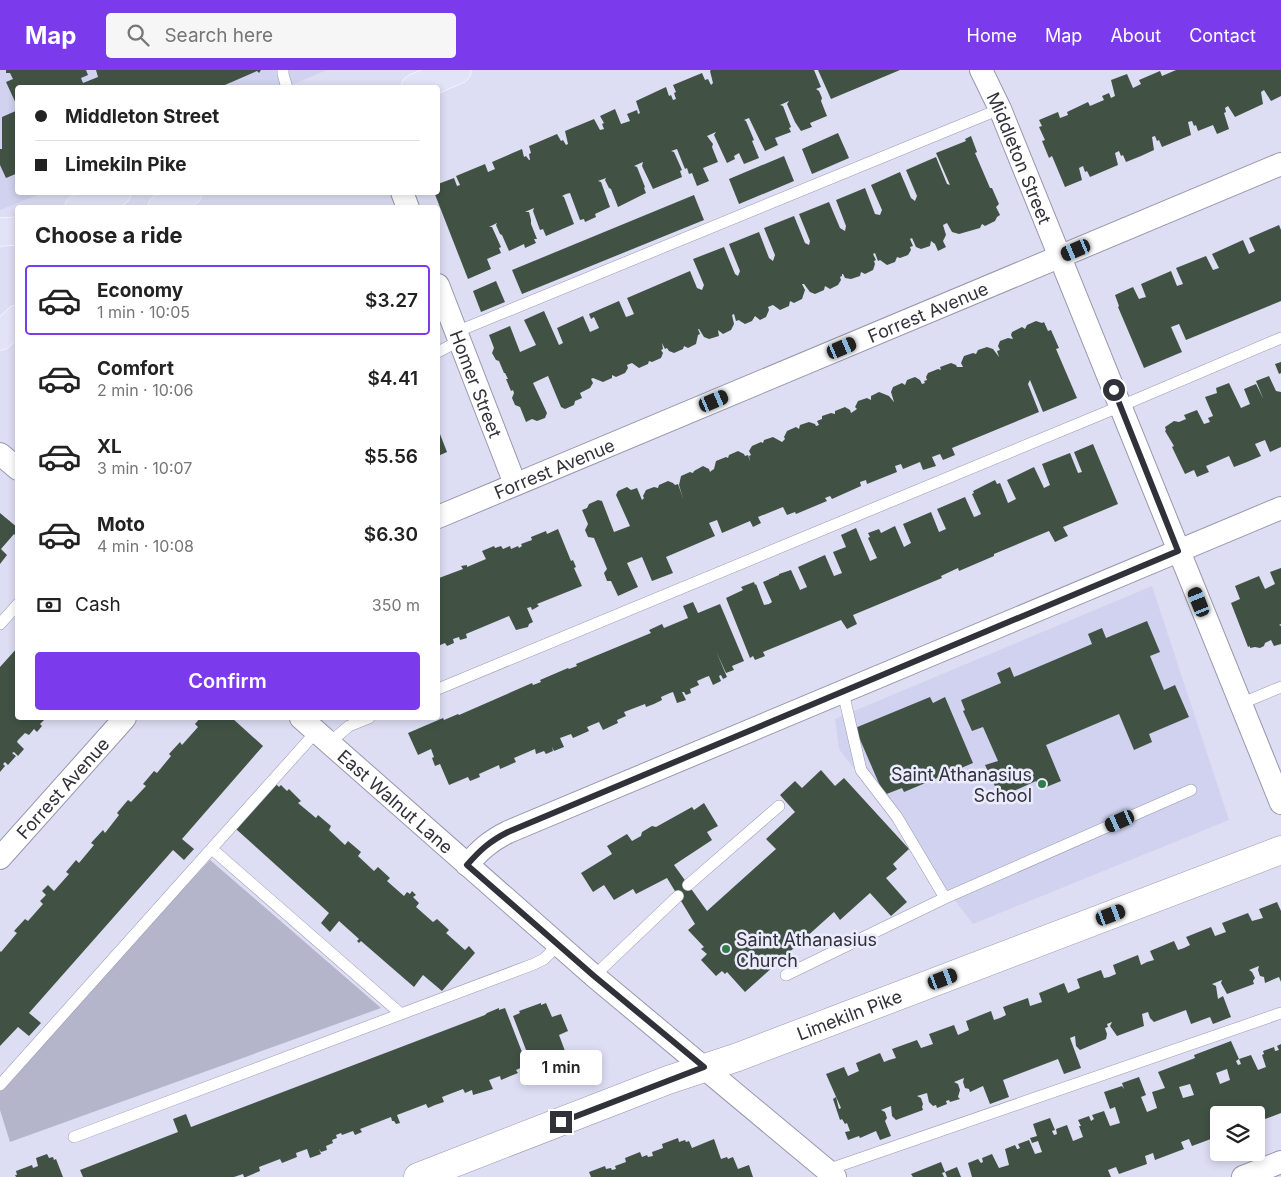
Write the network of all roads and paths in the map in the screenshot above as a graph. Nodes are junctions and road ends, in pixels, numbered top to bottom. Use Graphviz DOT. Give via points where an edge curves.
graph roads {
  1 [pos="283,70"];
  2 [pos="457,70"];
  3 [pos="981,70"];
  4 [pos="286,85"];
  5 [pos="422,85"];
  6 [pos="1000,109"];
  7 [pos="1281,164"];
  8 [pos="110,195"];
  9 [pos="183,195"];
  10 [pos="86,205"];
  11 [pos="167,205"];
  12 [pos="15,231"];
  13 [pos="0,232"];
  14 [pos="1059,257"];
  15 [pos="440,290"];
  16 [pos="15,322"];
  17 [pos="0,336"];
  18 [pos="457,337"];
  19 [pos="1281,338"];
  20 [pos="440,350"];
  21 [pos="1121,406"];
  22 [pos="0,454"];
  23 [pos="15,466"];
  24 [pos="514,484"];
  25 [pos="1281,508"];
  26 [pos="440,516"];
  27 [pos="1178,551"];
  28 [pos="15,607"];
  29 [pos="0,624"];
  30 [pos="1281,687"];
  31 [pos="440,688"];
  32 [pos="843,692"];
  33 [pos="1240,704"];
  34 [pos="123,720"];
  35 [pos="364,720"];
  36 [pos="315,731"];
  37 [pos="1191,790"];
  38 [pos="1281,803"];
  39 [pos="778,806"];
  40 [pos="212,849"];
  41 [pos="1281,850"];
  42 [pos="0,858"];
  43 [pos="467,865"];
  44 [pos="688,885"];
  45 [pos="678,896"];
  46 [pos="945,898"];
  47 [pos="559,944"];
  48 [pos="786,975"];
  49 [pos="594,976"];
  50 [pos="1281,1013"];
  51 [pos="401,1014"];
  52 [pos="704,1067"];
  53 [pos="0,1085"];
  54 [pos="74,1138"];
  55 [pos="1281,1162"];
  56 [pos="831,1173"];
  57 [pos="418,1177"];
  58 [pos="1243,1177"];
  1 -- 4 [label="lane"];
  2 -- 5 [label="main road"];
  3 -- 6 [label="street, Middleton Street"];
  6 -- 14 [label="street, Middleton Street"];
  6 -- 18 [label="lane"];
  7 -- 14 [label="street, Forrest Avenue"];
  8 -- 10 [label="main road"];
  9 -- 11 [label="main road"];
  12 -- 13 [label="main road"];
  14 -- 21 [label="street, Middleton Street"];
  14 -- 24 [label="street, Forrest Avenue"];
  15 -- 18 [label="street, Homer Street"];
  16 -- 17 [label="main road"];
  18 -- 20 [label="lane"];
  18 -- 24 [label="street, Homer Street"];
  19 -- 21 [label="lane"];
  21 -- 27 [label="street, Middleton Street"];
  21 -- 31 [label="lane"];
  22 -- 23 [label="street"];
  24 -- 26 [label="street, Forrest Avenue"];
  25 -- 27 [label="street"];
  27 -- 32 [label="street"];
  27 -- 33 [label="street, Middleton Street"];
  28 -- 29 [label="lane"];
  30 -- 33 [label="lane"];
  32 -- 43 [label="street" via="508,832 493,839"];
  32 -- 46 [label="lane" via="861,770 897,817"];
  33 -- 38 [label="street, Middleton Street"];
  34 -- 42 [label="street, Forrest Avenue"];
  35 -- 36 [label="lane" via="349,726"];
  36 -- 40 [label="lane"];
  36 -- 43 [label="street, East Walnut Lane"];
  37 -- 46 [label="lane"];
  39 -- 44 [label="lane"];
  40 -- 51 [label="lane"];
  40 -- 53 [label="lane"];
  41 -- 52 [label="street, Limekiln Pike" via="738,1057"];
  43 -- 47 [label="street, East Walnut Lane"];
  45 -- 49 [label="lane"];
  46 -- 48 [label="lane"];
  47 -- 49 [label="street, East Walnut Lane"];
  47 -- 51 [label="lane" via="534,964"];
  49 -- 52 [label="street, East Walnut Lane"];
  50 -- 56 [label="lane"];
  51 -- 54 [label="lane"];
  52 -- 56 [label="street, East Walnut Lane"];
  52 -- 57 [label="street, Limekiln Pike"];
  55 -- 58 [label="street"];
}
